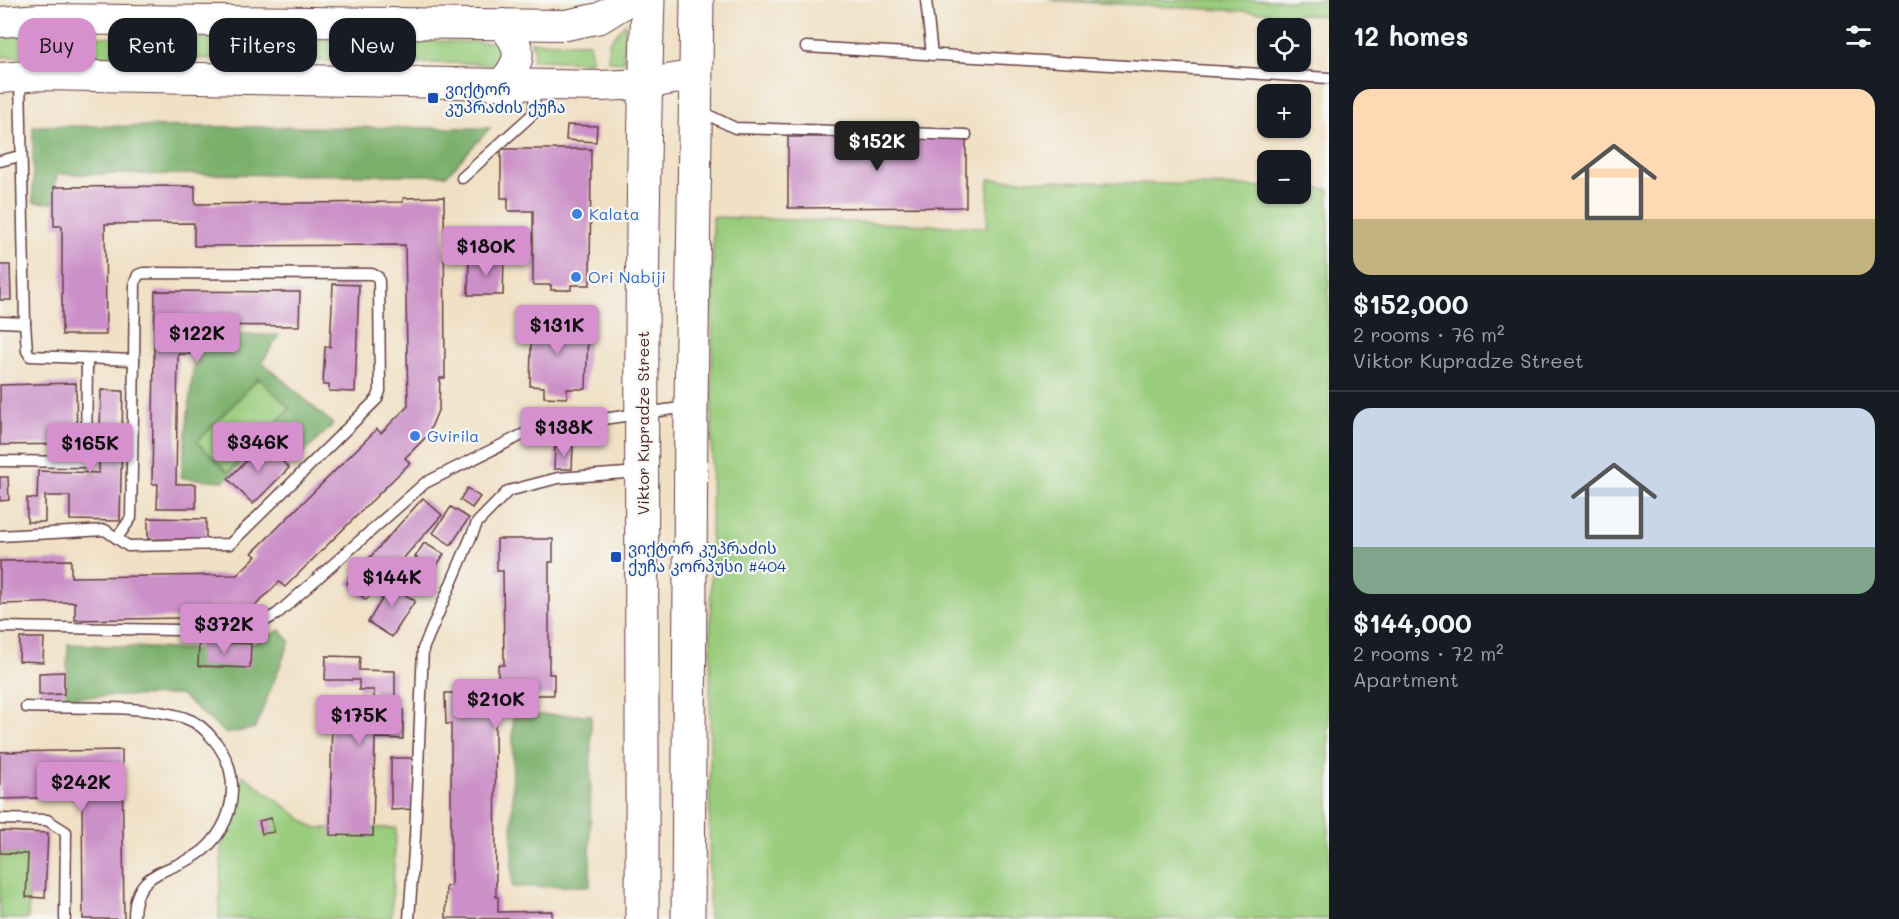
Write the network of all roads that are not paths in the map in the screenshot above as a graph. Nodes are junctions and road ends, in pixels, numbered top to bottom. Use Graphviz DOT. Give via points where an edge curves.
graph roads {
  1 [pos="629,0"];
  2 [pos="648,0"];
  3 [pos="697,0"];
  4 [pos="926,0"];
  5 [pos="0,22"];
  6 [pos="502,24"];
  7 [pos="806,47"];
  8 [pos="932,55"];
  9 [pos="695,75"];
  10 [pos="10,77"];
  11 [pos="1329,78"];
  12 [pos="645,84"];
  13 [pos="501,85"];
  14 [pos="535,85"];
  15 [pos="694,108"];
  16 [pos="966,135"];
  17 [pos="20,156"];
  18 [pos="0,160"];
  19 [pos="462,178"];
  20 [pos="0,322"];
  21 [pos="25,323"];
  22 [pos="87,359"];
  23 [pos="134,360"];
  24 [pos="691,406"];
  25 [pos="643,413"];
  26 [pos="0,461"];
  27 [pos="642,472"];
  28 [pos="0,536"];
  29 [pos="117,538"];
  30 [pos="0,627"];
  31 [pos="26,707"];
  32 [pos="0,819"];
  33 [pos="65,919"];
  34 [pos="134,919"];
  35 [pos="409,919"];
  36 [pos="642,919"];
  37 [pos="688,919"];
  1 -- 6 [label="main road" via="600,18 583,22"];
  2 -- 12 [label="main road, Viktor Kupradze Street"];
  3 -- 9 [label="main road"];
  4 -- 8 [label="lane"];
  5 -- 6 [label="main road" via="206,17"];
  6 -- 13 [label="main road" via="513,36 518,57 515,69"];
  7 -- 8 [label="lane"];
  8 -- 11 [label="lane"];
  9 -- 12 [label="main road"];
  9 -- 15 [label="main road"];
  10 -- 13 [label="main road"];
  10 -- 17 [label="lane"];
  12 -- 14 [label="main road"];
  12 -- 25 [label="main road, Viktor Kupradze Street"];
  13 -- 14 [label="main road"];
  14 -- 19 [label="lane" via="534,113"];
  15 -- 16 [label="lane" via="735,128"];
  15 -- 24 [label="main road"];
  17 -- 18 [label="lane"];
  17 -- 21 [label="lane"];
  20 -- 21 [label="lane"];
  21 -- 22 [label="lane" via="30,356"];
  22 -- 23 [label="lane"];
  22 -- 26 [label="lane" via="86,462"];
  23 -- 29 [label="lane" via="131,518"];
  23 -- 29 [label="lane" via="135,282 143,273 378,277 379,395 243,533 225,546 128,546"];
  24 -- 25 [label="lane"];
  24 -- 37 [label="main road"];
  25 -- 27 [label="main road, Viktor Kupradze Street"];
  25 -- 30 [label="lane" via="571,420 536,428 425,483 278,614 261,623 236,631"];
  27 -- 35 [label="lane" via="558,478 508,491 477,523 423,649"];
  27 -- 36 [label="main road, Viktor Kupradze Street"];
  28 -- 29 [label="lane" via="105,530"];
  31 -- 34 [label="lane" via="158,711 187,718 209,734 230,763 234,792 228,816 211,843 190,859 143,882 134,901"];
  32 -- 33 [label="lane" via="47,820 66,832"];
}
